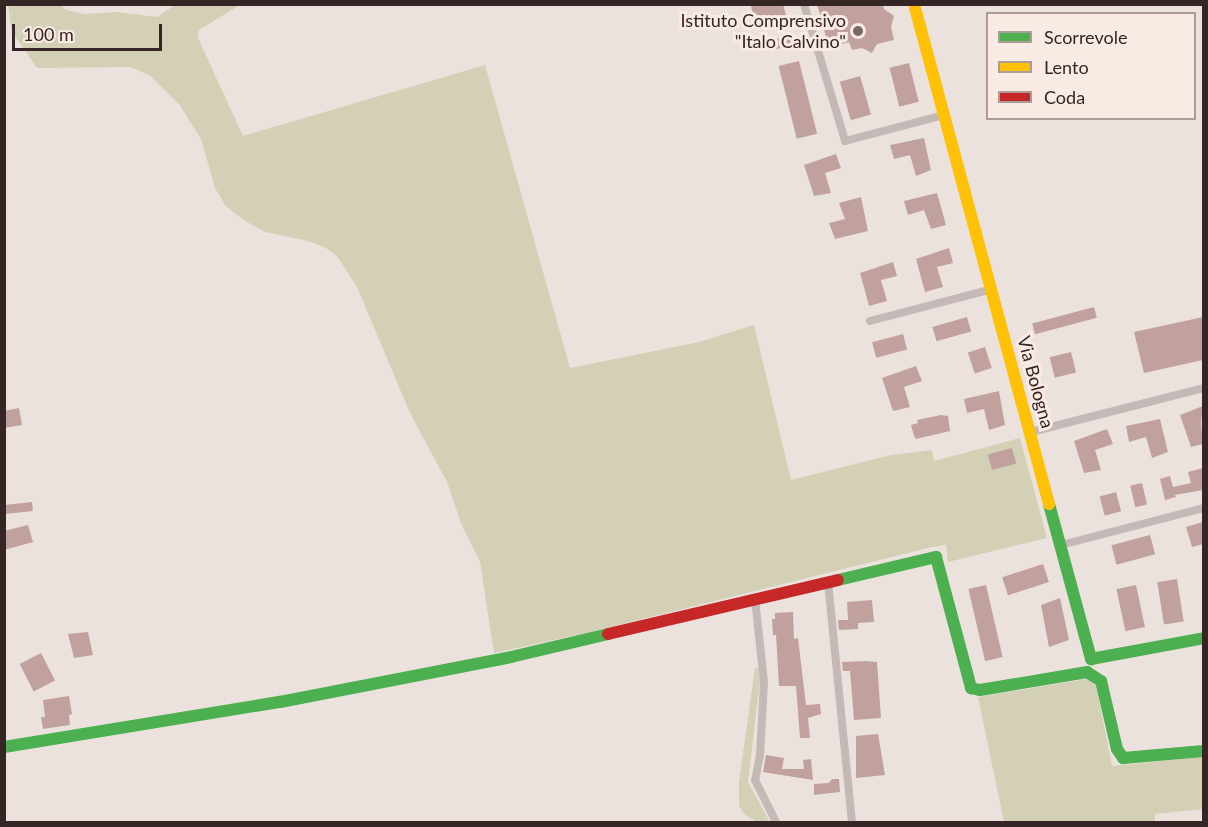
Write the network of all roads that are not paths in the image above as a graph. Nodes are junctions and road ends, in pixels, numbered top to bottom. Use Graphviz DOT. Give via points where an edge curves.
graph roads {
  1 [pos="804,4"];
  2 [pos="914,4"];
  3 [pos="944,115"];
  4 [pos="992,289"];
  5 [pos="870,321"];
  6 [pos="1203,388"];
  7 [pos="1031,432"];
  8 [pos="1203,508"];
  9 [pos="1061,545"];
  10 [pos="828,582"];
  11 [pos="755,599"];
  12 [pos="1203,639"];
  13 [pos="4,747"];
  14 [pos="1203,751"];
  15 [pos="776,822"];
  16 [pos="852,822"];
  1 -- 3 [label="street" via="845,141"];
  2 -- 3 [label="street, Via Bologna"];
  3 -- 4 [label="street, Via Bologna"];
  4 -- 5 [label="street"];
  4 -- 7 [label="street, Via Bologna"];
  6 -- 7 [label="street"];
  7 -- 9 [label="street, Via Bologna"];
  8 -- 9 [label="street"];
  9 -- 12 [label="street, Via Bologna" via="1091,659"];
  10 -- 11 [label="street"];
  10 -- 14 [label="street" via="936,557 971,688 980,690 1087,672 1101,681 1117,749 1123,758"];
  10 -- 16 [label="street"];
  11 -- 13 [label="street" via="565,645 356,689"];
  11 -- 15 [label="street" via="764,682 755,780"];
}
